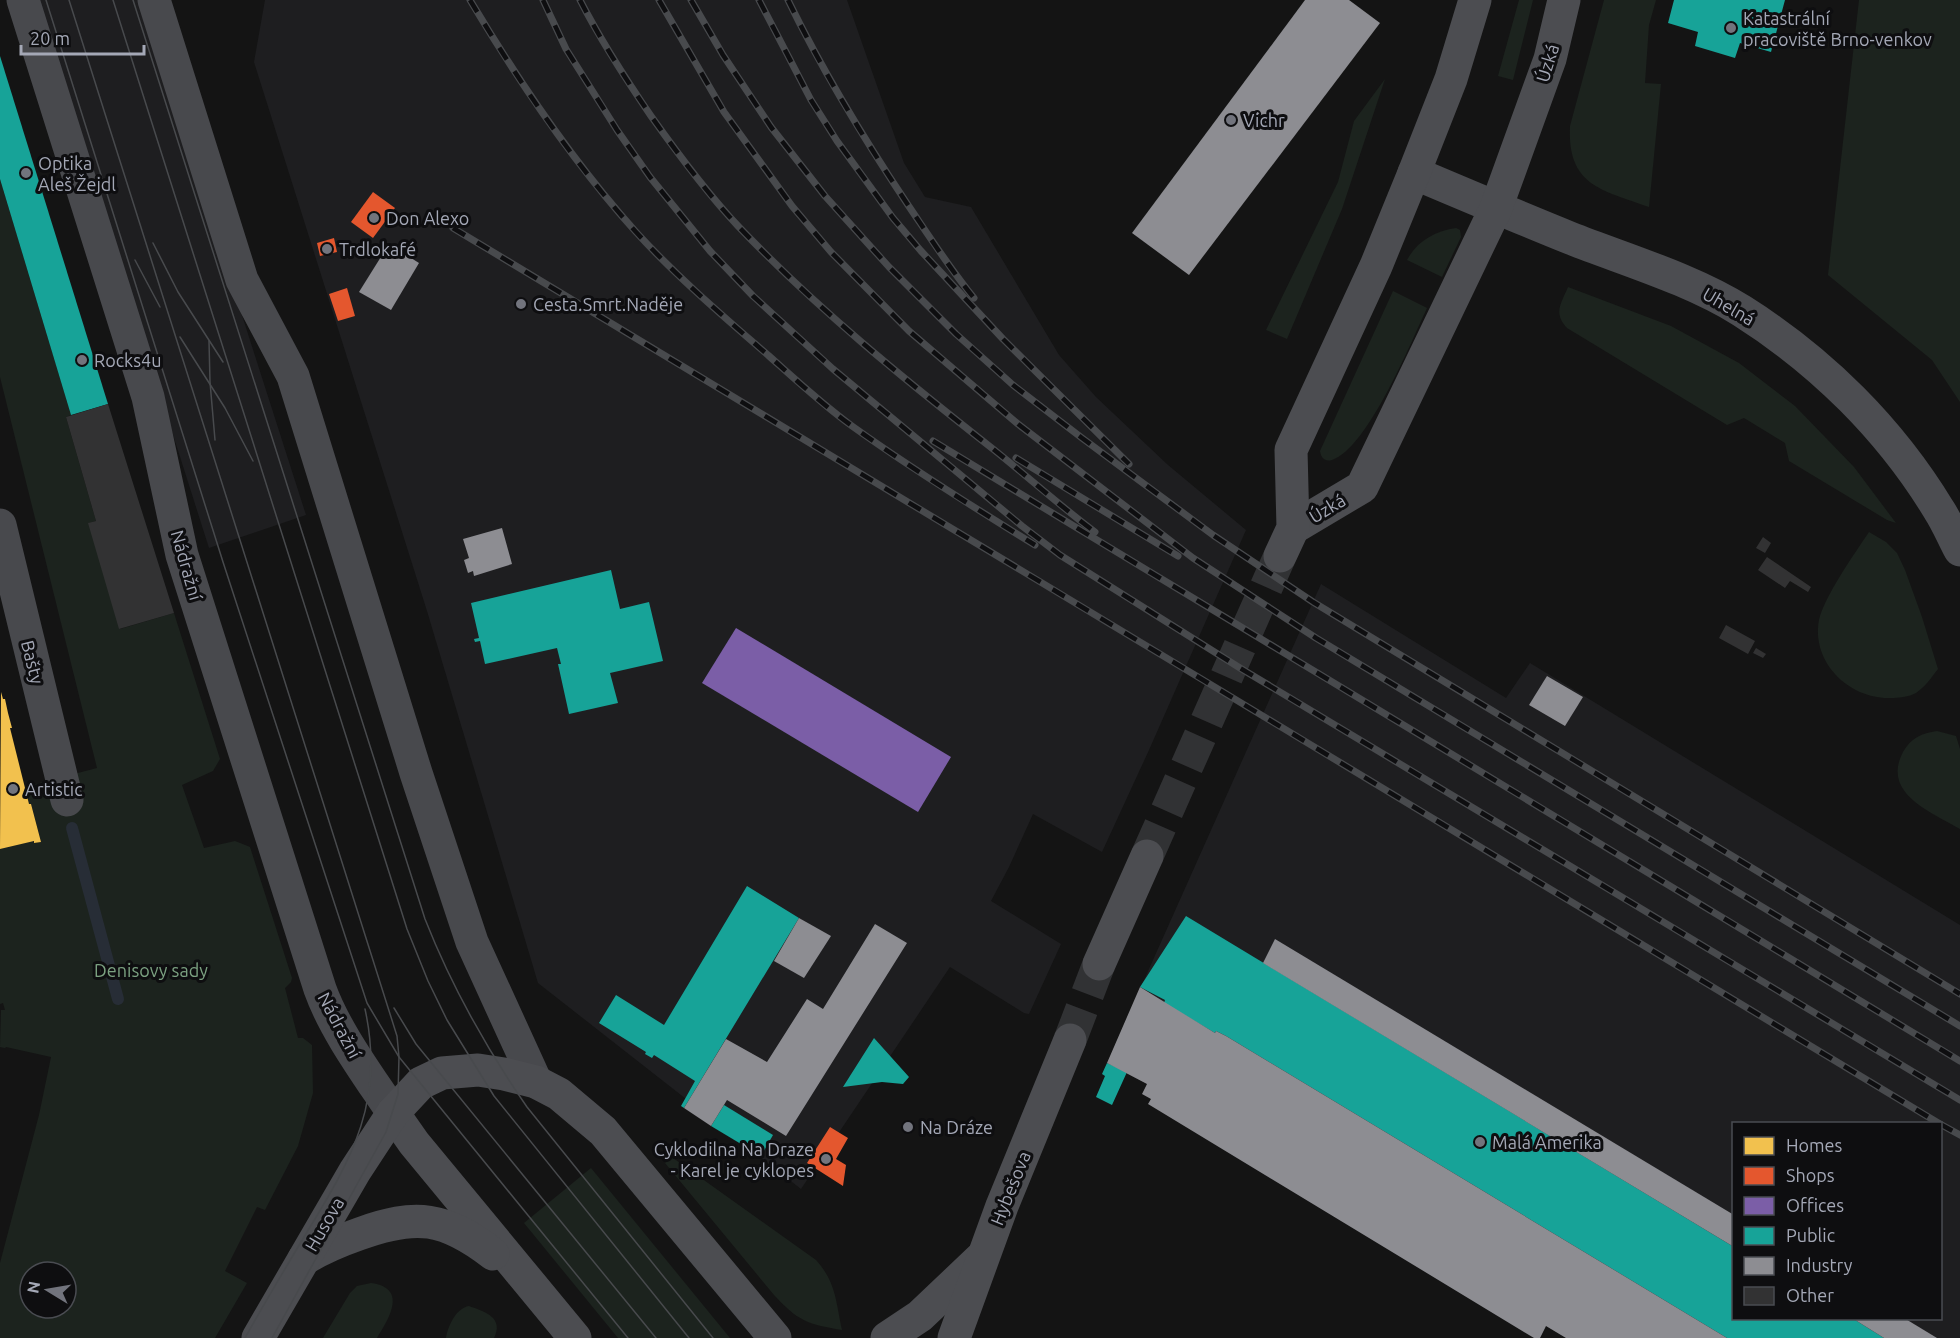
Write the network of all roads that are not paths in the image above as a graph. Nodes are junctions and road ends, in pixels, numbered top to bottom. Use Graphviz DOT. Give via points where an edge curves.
graph roads {
  1 [pos="22,0"];
  2 [pos="154,0"];
  3 [pos="1475,0"];
  4 [pos="1564,0"];
  5 [pos="1414,173"];
  6 [pos="1496,208"];
  7 [pos="0,525"];
  8 [pos="1960,550"];
  9 [pos="67,800"];
  10 [pos="1147,856"];
  11 [pos="1099,964"];
  12 [pos="1070,1040"];
  13 [pos="536,1083"];
  14 [pos="393,1113"];
  15 [pos="983,1256"];
  16 [pos="304,1259"];
  17 [pos="526,1278"];
  18 [pos="750,1309"];
  19 [pos="258,1338"];
  20 [pos="575,1338"];
  21 [pos="776,1338"];
  22 [pos="798,1338"];
  23 [pos="887,1338"];
  24 [pos="954,1338"];
  1 -- 14 [label="street, Nádražní" via="148,397 182,555 320,989 326,1007"];
  2 -- 13 [label="street" via="242,280 293,376 472,942"];
  3 -- 5 [label="main road, Úzká" via="1451,79"];
  4 -- 6 [label="main road, Úzká" via="1550,58"];
  5 -- 6 [label="main road, Uhelná"];
  5 -- 6 [label="main road, Úzká" via="1376,266 1291,450 1286,542 1362,487"];
  6 -- 8 [label="main road, Uhelná" via="1702,290 1740,310 1812,361 1896,448 1939,510"];
  7 -- 9 [label="street, Bašty"];
  10 -- 11 [label="main road"];
  12 -- 15 [label="main road, Hybešova"];
  13 -- 14 [label="main road" via="478,1070 442,1073 421,1083"];
  13 -- 18 [label="main road" via="559,1094 603,1131"];
  14 -- 16 [label="main road, Husova"];
  14 -- 17 [label="main road, Nádražní"];
  15 -- 23 [label="main road" via="920,1316"];
  15 -- 24 [label="main road, Hybešova"];
  16 -- 17 [label="main road" via="324,1246 380,1226 424,1221 456,1229"];
  16 -- 19 [label="main road, Husova"];
  17 -- 20 [label="main road, Nádražní"];
  18 -- 21 [label="main road"];
  18 -- 22 [label="main road"];
}
